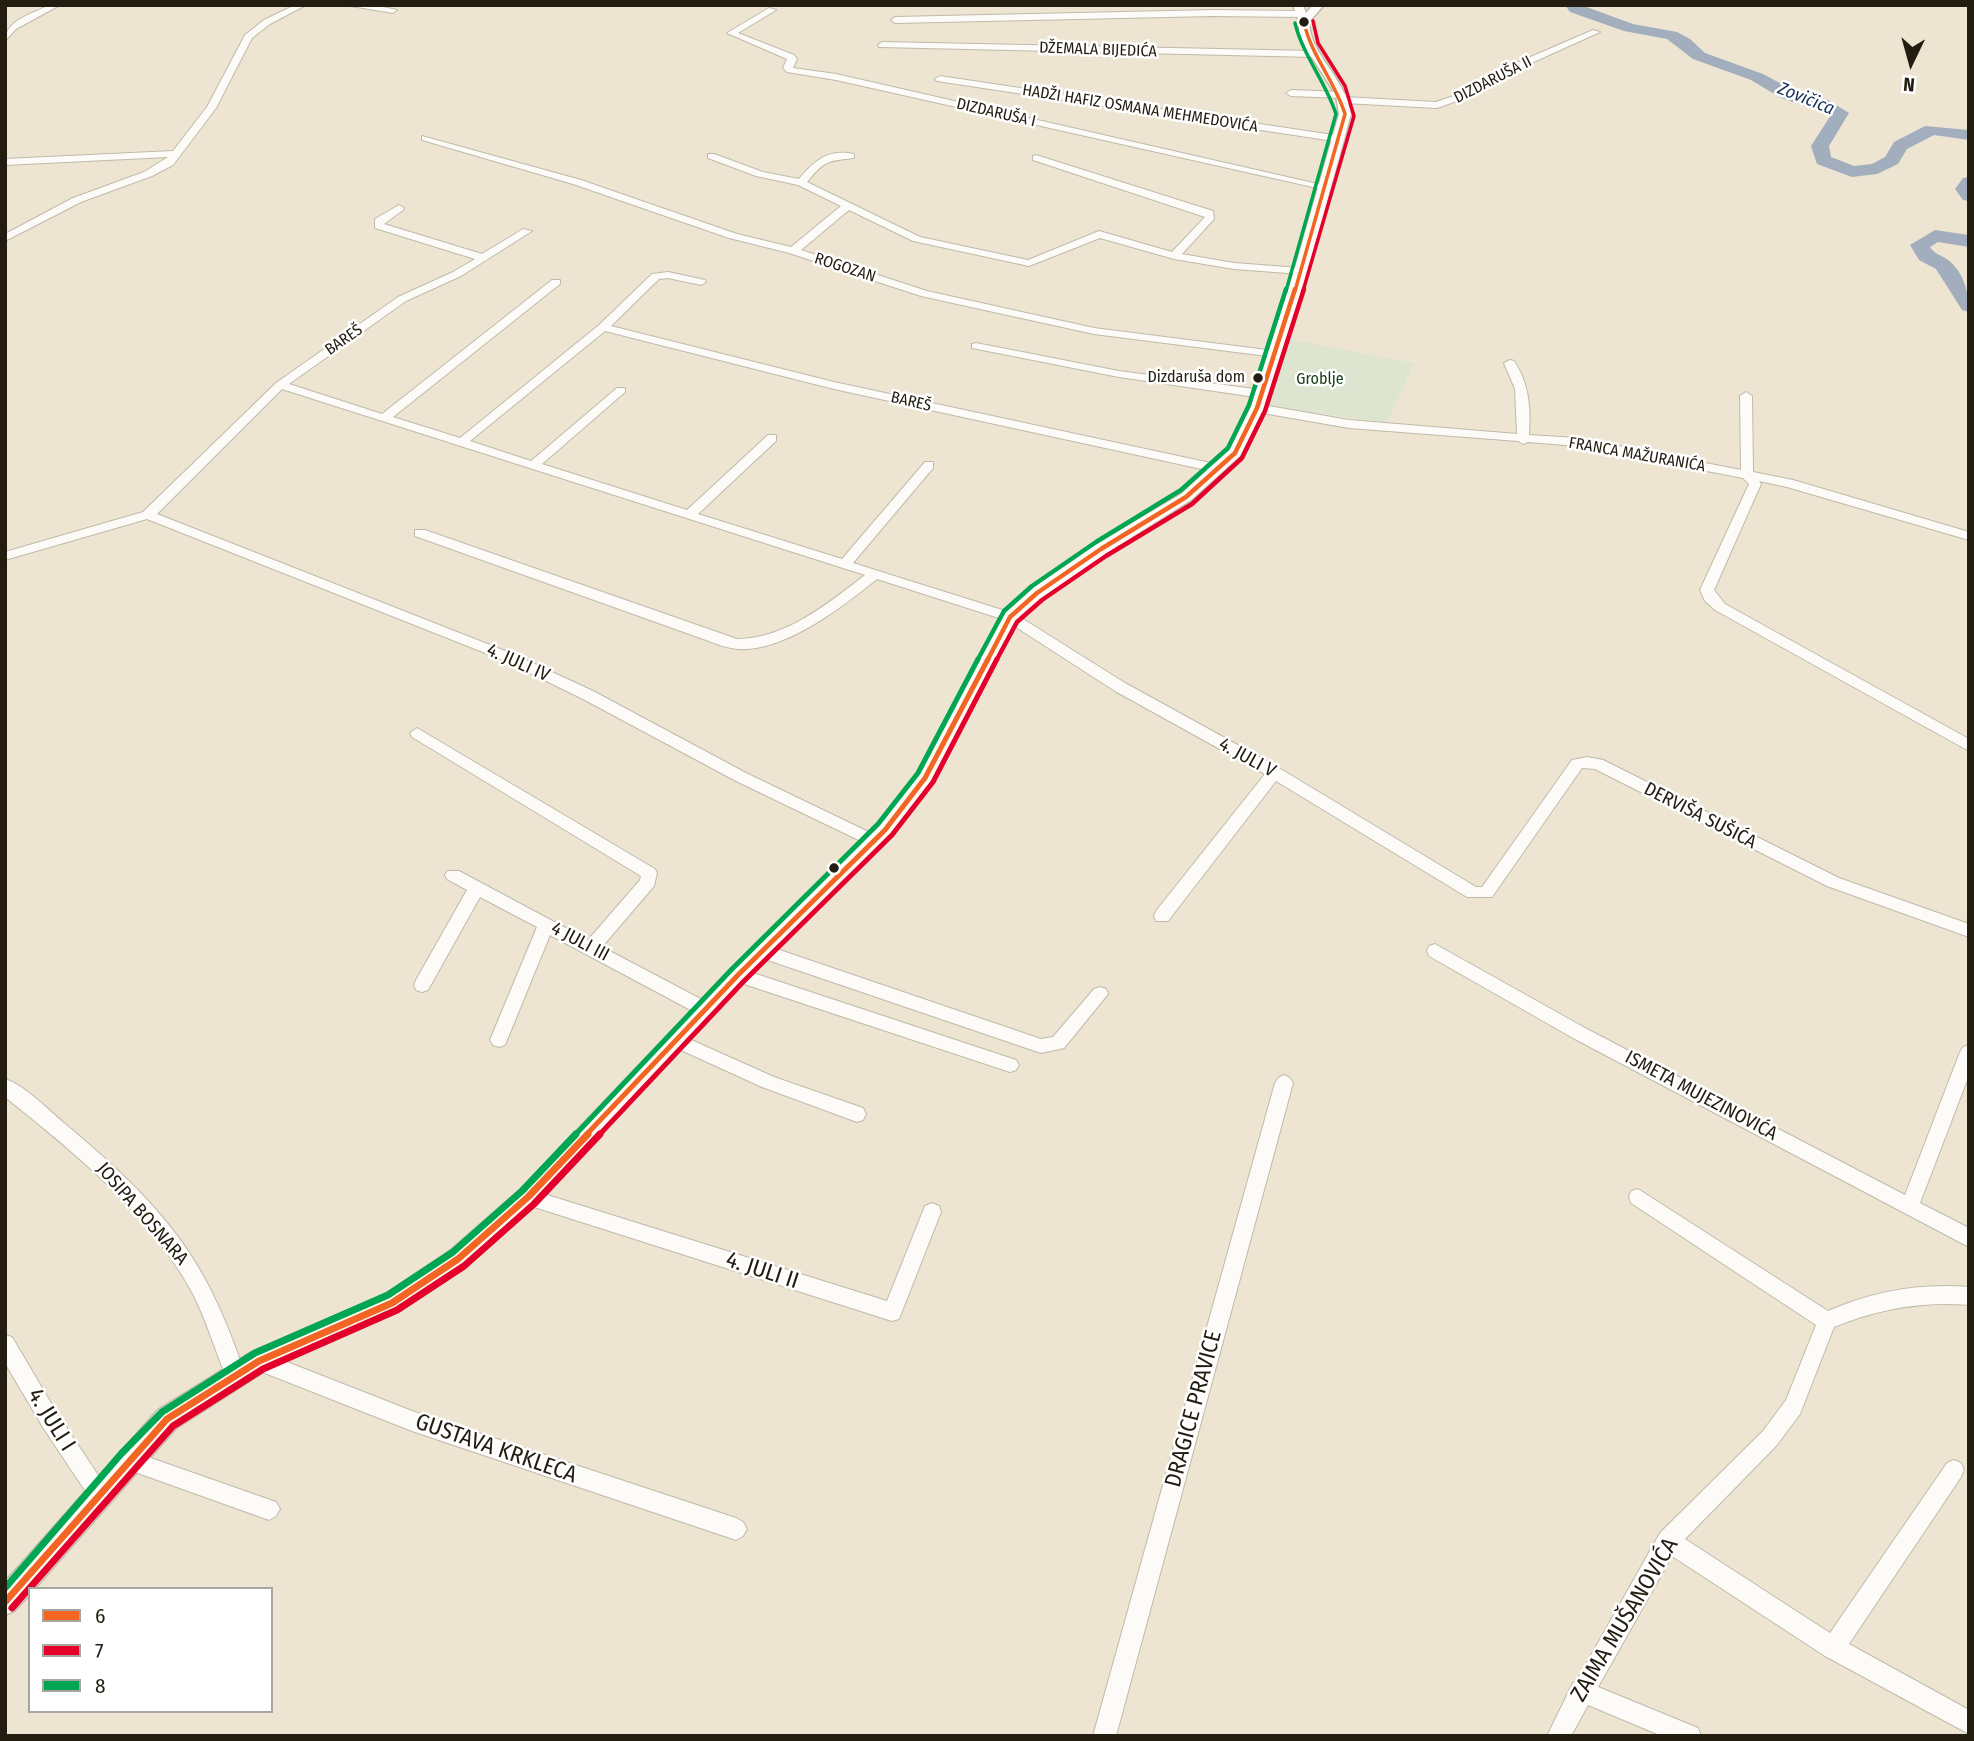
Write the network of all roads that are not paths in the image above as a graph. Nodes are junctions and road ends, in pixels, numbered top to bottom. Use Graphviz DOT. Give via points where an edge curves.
graph roads {
  1 [pos="56,5"];
  2 [pos="302,5"];
  3 [pos="349,5"];
  4 [pos="1319,5"];
  5 [pos="393,10"];
  6 [pos="772,10"];
  7 [pos="1301,14"];
  8 [pos="895,20"];
  9 [pos="1595,32"];
  10 [pos="5,38"];
  11 [pos="882,45"];
  12 [pos="1315,54"];
  13 [pos="940,79"];
  14 [pos="1292,93"];
  15 [pos="1343,97"];
  16 [pos="425,138"];
  17 [pos="1340,139"];
  18 [pos="177,154"];
  19 [pos="711,156"];
  20 [pos="851,156"];
  21 [pos="1036,158"];
  22 [pos="5,162"];
  23 [pos="801,183"];
  24 [pos="1326,187"];
  25 [pos="849,205"];
  26 [pos="399,208"];
  27 [pos="527,230"];
  28 [pos="5,238"];
  29 [pos="793,251"];
  30 [pos="1174,256"];
  31 [pos="484,258"];
  32 [pos="1301,271"];
  33 [pos="556,282"];
  34 [pos="701,282"];
  35 [pos="603,327"];
  36 [pos="976,346"];
  37 [pos="1275,354"];
  38 [pos="1510,363"];
  39 [pos="280,385"];
  40 [pos="621,390"];
  41 [pos="1746,396"];
  42 [pos="1259,401"];
  43 [pos="384,418"];
  44 [pos="772,438"];
  45 [pos="1523,440"];
  46 [pos="461,443"];
  47 [pos="929,465"];
  48 [pos="533,466"];
  49 [pos="1220,469"];
  50 [pos="1747,475"];
  51 [pos="148,515"];
  52 [pos="688,515"];
  53 [pos="421,533"];
  54 [pos="1969,536"];
  55 [pos="5,556"];
  56 [pos="845,564"];
  57 [pos="874,574"];
  58 [pos="1010,617"];
  59 [pos="417,733"];
  60 [pos="1969,746"];
  61 [pos="1275,773"];
  62 [pos="874,841"];
  63 [pos="453,875"];
  64 [pos="477,887"];
  65 [pos="1486,893"];
  66 [pos="1162,916"];
  67 [pos="547,925"];
  68 [pos="1969,931"];
  69 [pos="591,948"];
  70 [pos="762,951"];
  71 [pos="1435,951"];
  72 [pos="738,975"];
  73 [pos="422,985"];
  74 [pos="1100,995"];
  75 [pos="706,1010"];
  76 [pos="499,1040"];
  77 [pos="678,1041"];
  78 [pos="1969,1052"];
  79 [pos="1010,1065"];
  80 [pos="1284,1083"];
  81 [pos="5,1086"];
  82 [pos="857,1114"];
  83 [pos="528,1197"];
  84 [pos="1638,1197"];
  85 [pos="1910,1205"];
  86 [pos="932,1212"];
  87 [pos="1969,1238"];
  88 [pos="1969,1296"];
  89 [pos="1827,1321"];
  90 [pos="5,1344"];
  91 [pos="259,1361"];
  92 [pos="235,1374"];
  93 [pos="128,1460"];
  94 [pos="1954,1470"];
  95 [pos="99,1494"];
  96 [pos="269,1509"];
  97 [pos="736,1529"];
  98 [pos="1668,1541"];
  99 [pos="5,1602"];
  100 [pos="1832,1648"];
  101 [pos="1581,1691"];
  102 [pos="1969,1723"];
  103 [pos="1104,1736"];
  104 [pos="1558,1736"];
  105 [pos="1690,1736"];
  1 -- 10 [label="street" via="13,27"];
  2 -- 18 [label="street" via="256,30 242,45 211,108"];
  3 -- 5 [label="street"];
  4 -- 7 [label="street"];
  6 -- 24 [label="street, DIZDARUŠA I" via="731,33 790,57 790,69"];
  7 -- 8 [label="street"];
  7 -- 12 [label="street" via="1304,37"];
  9 -- 15 [label="street, DIZDARUŠA II" via="1451,102 1416,104"];
  11 -- 12 [label="street, DŽEMALA BIJEDIĆA"];
  12 -- 15 [label="street"];
  13 -- 17 [label="street, HADŽI HAFIZ OSMANA MEHMEDOVIĆA"];
  14 -- 15 [label="street, DIZDARUŠA II"];
  15 -- 17 [label="street"];
  16 -- 29 [label="street, ROGOZAN"];
  17 -- 24 [label="street"];
  18 -- 22 [label="street"];
  18 -- 28 [label="street" via="148,174 77,200"];
  19 -- 23 [label="street"];
  20 -- 23 [label="street" via="824,158"];
  21 -- 30 [label="street" via="1209,213"];
  23 -- 25 [label="street"];
  24 -- 32 [label="street"];
  25 -- 29 [label="street"];
  25 -- 30 [label="street" via="916,239 1029,263 1099,234"];
  26 -- 31 [label="street" via="379,221 379,226"];
  27 -- 31 [label="street, BAREŠ"];
  29 -- 37 [label="street, ROGOZAN" via="925,293 1018,316 1168,342"];
  30 -- 32 [label="street"];
  31 -- 39 [label="street, BAREŠ" via="402,299"];
  32 -- 37 [label="street"];
  33 -- 43 [label="street"];
  34 -- 35 [label="street" via="656,276"];
  35 -- 46 [label="street"];
  35 -- 49 [label="street, BAREŠ" via="834,385"];
  36 -- 42 [label="street"];
  37 -- 42 [label="street"];
  38 -- 45 [label="street" via="1516,370 1525,417"];
  39 -- 43 [label="street"];
  39 -- 51 [label="street, BAREŠ"];
  40 -- 48 [label="street"];
  41 -- 50 [label="street"];
  42 -- 45 [label="street, FRANCA MAŽURANIĆA" via="1349,424"];
  42 -- 49 [label="street" via="1235,453"];
  43 -- 46 [label="street"];
  44 -- 52 [label="street"];
  45 -- 50 [label="street, FRANCA MAŽURANIĆA" via="1577,442"];
  46 -- 48 [label="street"];
  47 -- 56 [label="street"];
  48 -- 52 [label="street"];
  49 -- 58 [label="street" via="1186,497 1037,593"];
  50 -- 54 [label="street, FRANCA MAŽURANIĆA"];
  50 -- 60 [label="street" via="1755,484 1707,590 1710,598"];
  51 -- 55 [label="street"];
  51 -- 62 [label="street, 4. JULI IV" via="508,657"];
  52 -- 56 [label="street"];
  53 -- 57 [label="street" via="741,644 817,617"];
  56 -- 57 [label="street"];
  57 -- 58 [label="street"];
  58 -- 61 [label="street, 4. JULI V" via="1120,687"];
  58 -- 62 [label="street" via="925,778"];
  59 -- 69 [label="street" via="649,873 648,882"];
  61 -- 65 [label="street, 4. JULI V" via="1473,893"];
  61 -- 66 [label="street"];
  62 -- 70 [label="street"];
  63 -- 64 [label="street, 4 JULI III"];
  64 -- 67 [label="street, 4 JULI III"];
  64 -- 73 [label="street"];
  65 -- 68 [label="street, DERVIŠA SUŠIĆA" via="1577,764 1587,762 1832,882"];
  67 -- 69 [label="street, 4 JULI III"];
  67 -- 76 [label="street"];
  69 -- 75 [label="street, 4 JULI III"];
  70 -- 72 [label="street"];
  70 -- 74 [label="street" via="1041,1046 1058,1043"];
  71 -- 85 [label="street, ISMETA MUJEZINOVIĆA" via="1579,1033"];
  72 -- 75 [label="street"];
  72 -- 79 [label="street"];
  75 -- 77 [label="street"];
  77 -- 82 [label="street" via="768,1082"];
  77 -- 83 [label="street"];
  78 -- 85 [label="street"];
  80 -- 103 [label="street, DRAGICE PRAVICE"];
  81 -- 92 [label="street, JOSIPA BOSNARA" via="108,1171 174,1244 216,1314"];
  83 -- 86 [label="street, 4. JULI II" via="892,1312"];
  83 -- 91 [label="street" via="458,1259 392,1303"];
  84 -- 89 [label="street"];
  85 -- 87 [label="street, ISMETA MUJEZINOVIĆA"];
  88 -- 89 [label="street" via="1896,1298"];
  89 -- 98 [label="street, ZAIMA MUŠANOVIĆA" via="1793,1406 1770,1438"];
  90 -- 95 [label="street, 4. JULI I"];
  91 -- 92 [label="street"];
  91 -- 97 [label="street, GUSTAVA KRKLECA" via="412,1421"];
  92 -- 93 [label="street" via="167,1419"];
  93 -- 95 [label="street"];
  93 -- 96 [label="street"];
  94 -- 100 [label="street"];
  95 -- 99 [label="street"];
  98 -- 100 [label="street"];
  98 -- 101 [label="street, ZAIMA MUŠANOVIĆA"];
  100 -- 102 [label="street"];
  101 -- 104 [label="street, ZAIMA MUŠANOVIĆA"];
  101 -- 105 [label="street"];
}
